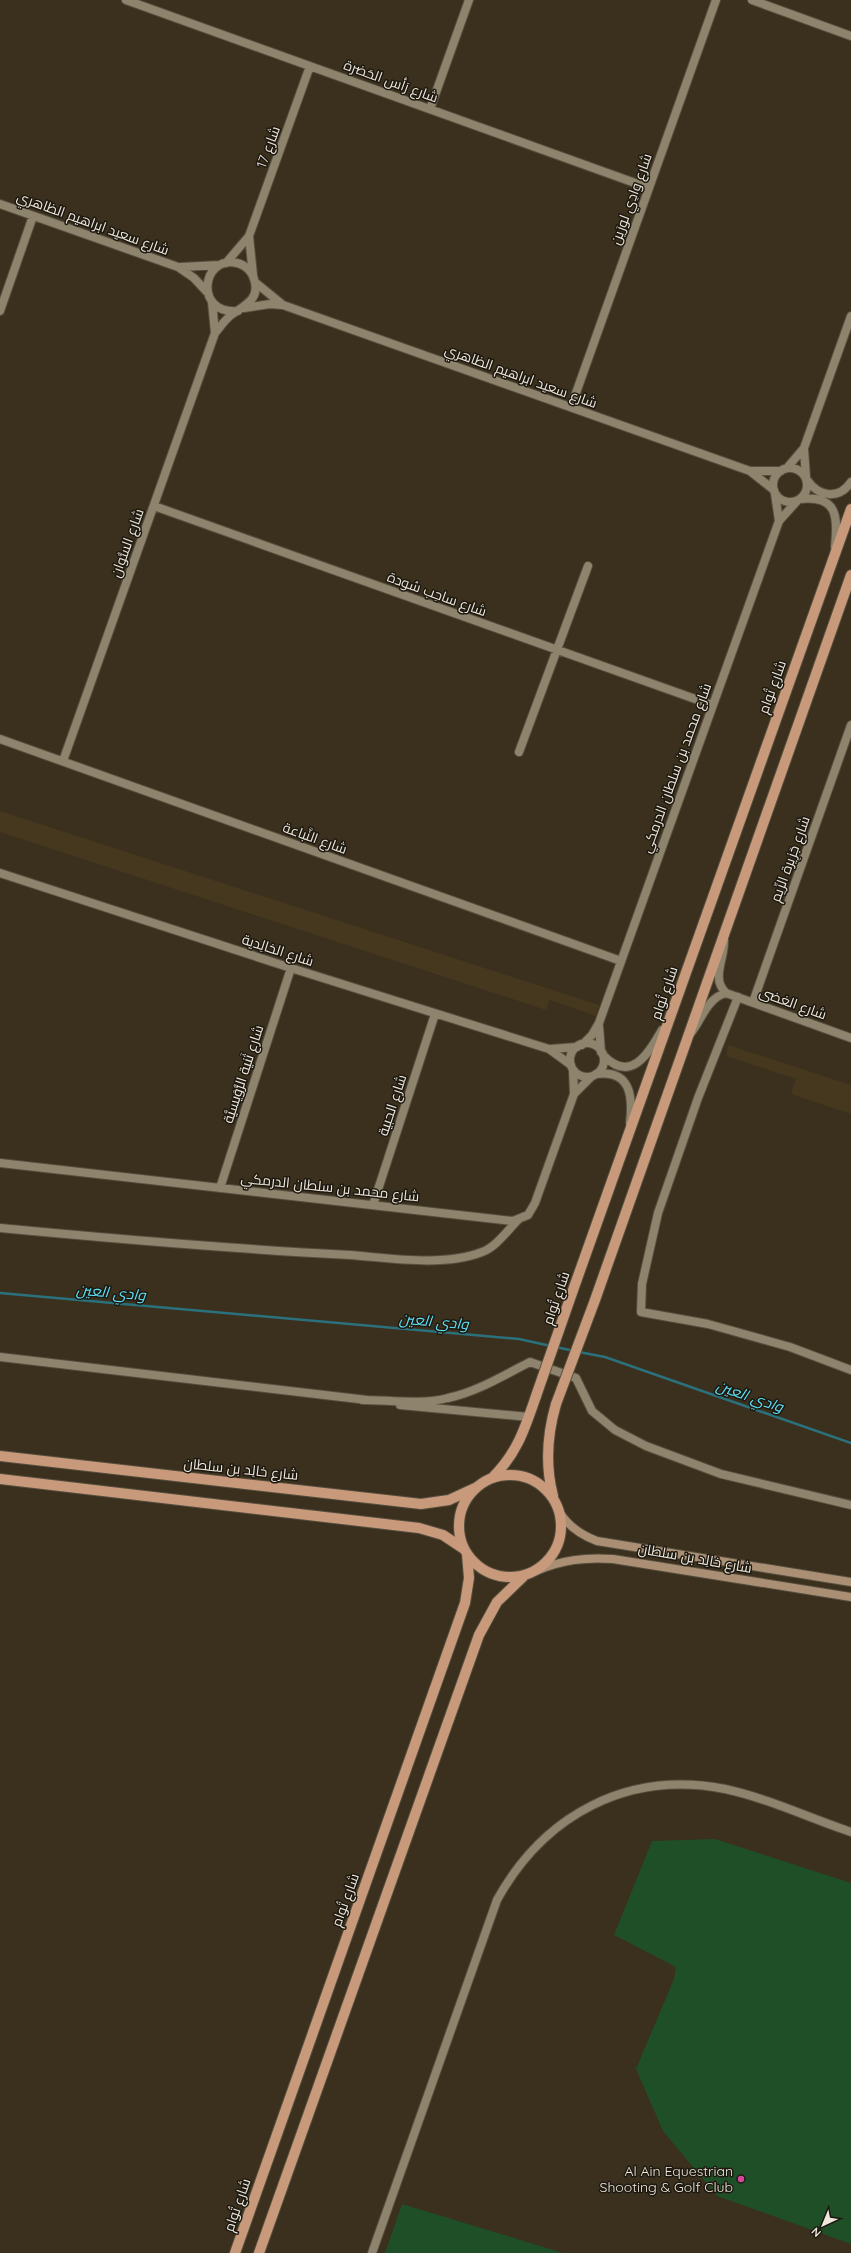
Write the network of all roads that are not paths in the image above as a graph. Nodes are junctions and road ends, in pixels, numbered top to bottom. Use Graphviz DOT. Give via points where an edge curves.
graph roads {
  1 [pos="126,0"];
  2 [pos="469,0"];
  3 [pos="716,0"];
  4 [pos="752,0"];
  5 [pos="851,36"];
  6 [pos="310,66"];
  7 [pos="430,109"];
  8 [pos="648,188"];
  9 [pos="0,204"];
  10 [pos="33,216"];
  11 [pos="249,236"];
  12 [pos="223,264"];
  13 [pos="178,267"];
  14 [pos="255,279"];
  15 [pos="208,292"];
  16 [pos="212,302"];
  17 [pos="283,305"];
  18 [pos="241,310"];
  19 [pos="0,311"];
  20 [pos="851,316"];
  21 [pos="215,333"];
  22 [pos="570,407"];
  23 [pos="804,448"];
  24 [pos="784,469"];
  25 [pos="750,471"];
  26 [pos="806,478"];
  27 [pos="851,482"];
  28 [pos="774,491"];
  29 [pos="798,500"];
  30 [pos="154,506"];
  31 [pos="851,509"];
  32 [pos="779,521"];
  33 [pos="834,556"];
  34 [pos="588,566"];
  35 [pos="851,575"];
  36 [pos="556,651"];
  37 [pos="712,705"];
  38 [pos="851,725"];
  39 [pos="0,739"];
  40 [pos="520,752"];
  41 [pos="63,761"];
  42 [pos="0,873"];
  43 [pos="724,935"];
  44 [pos="621,961"];
  45 [pos="291,968"];
  46 [pos="726,993"];
  47 [pos="738,997"];
  48 [pos="752,1002"];
  49 [pos="435,1014"];
  50 [pos="670,1018"];
  51 [pos="600,1023"];
  52 [pos="687,1038"];
  53 [pos="851,1038"];
  54 [pos="579,1046"];
  55 [pos="549,1049"];
  56 [pos="602,1054"];
  57 [pos="572,1068"];
  58 [pos="594,1075"];
  59 [pos="574,1094"];
  60 [pos="628,1137"];
  61 [pos="0,1163"];
  62 [pos="220,1188"];
  63 [pos="373,1205"];
  64 [pos="518,1220"];
  65 [pos="0,1228"];
  66 [pos="0,1357"];
  67 [pos="851,1370"];
  68 [pos="362,1400"];
  69 [pos="529,1417"];
  70 [pos="0,1456"];
  71 [pos="0,1479"];
  72 [pos="491,1479"];
  73 [pos="476,1488"];
  74 [pos="554,1500"];
  75 [pos="851,1505"];
  76 [pos="560,1513"];
  77 [pos="465,1551"];
  78 [pos="536,1571"];
  79 [pos="524,1576"];
  80 [pos="851,1582"];
  81 [pos="851,1597"];
  82 [pos="851,1832"];
  83 [pos="235,2253"];
  84 [pos="259,2253"];
  85 [pos="372,2253"];
  1 -- 6 [label="street, شارع رَأس الحَضرة"];
  2 -- 7 [label="street"];
  3 -- 8 [label="street, شارع وادِي لورَين"];
  4 -- 5 [label="street"];
  6 -- 7 [label="street, شارع رَأس الحَضرة"];
  6 -- 11 [label="street, شارع 17"];
  7 -- 8 [label="street, شارع رَأس الحَضرة"];
  8 -- 22 [label="street, شارع وادِي لورَين"];
  9 -- 10 [label="street, شارع سعيد ابراهيم الظاهري"];
  10 -- 13 [label="street, شارع سعيد ابراهيم الظاهري"];
  10 -- 19 [label="street"];
  11 -- 12 [label="street, شارع 17"];
  11 -- 14 [label="street, شارع 17"];
  12 -- 13 [label="street, شارع سعيد ابراهيم الظاهري" via="199,268"];
  12 -- 14 [label="street" via="244,266"];
  12 -- 15 [label="street" via="210,277"];
  13 -- 15 [label="street, شارع سعيد ابراهيم الظاهري"];
  14 -- 17 [label="street, شارع سعيد ابراهيم الظاهري"];
  14 -- 18 [label="street" via="254,298"];
  15 -- 16 [label="street"];
  16 -- 18 [label="street" via="224,310"];
  16 -- 21 [label="street, شارع السُّوان"];
  17 -- 18 [label="street, شارع سعيد ابراهيم الظاهري" via="270,304"];
  17 -- 22 [label="street, شارع سعيد ابراهيم الظاهري"];
  18 -- 21 [label="street, شارع السُّوان" via="225,321"];
  20 -- 23 [label="street"];
  21 -- 30 [label="street, شارع السُّوان"];
  22 -- 25 [label="street, شارع سعيد ابراهيم الظاهري"];
  23 -- 24 [label="street"];
  23 -- 26 [label="street"];
  24 -- 25 [label="street, شارع سعيد ابراهيم الظاهري"];
  24 -- 26 [label="street" via="798,470"];
  24 -- 28 [label="street" via="774,479"];
  25 -- 28 [label="street, شارع سعيد ابراهيم الظاهري"];
  26 -- 27 [label="street" via="818,491 831,495 845,490"];
  26 -- 29 [label="street" via="807,491"];
  28 -- 29 [label="street" via="782,500"];
  28 -- 32 [label="street, شارع محمد بن سلطان الدرمكي"];
  29 -- 32 [label="street, شارع محمد بن سلطان الدرمكي"];
  29 -- 33 [label="street" via="818,498 834,510 837,523"];
  30 -- 36 [label="street, شارع ساحِب سُودة"];
  30 -- 41 [label="street, شارع السُّوان"];
  31 -- 33 [label="main road, شارع تُوام"];
  32 -- 37 [label="street, شارع محمد بن سلطان الدرمكي"];
  33 -- 50 [label="main road, شارع تُوام"];
  34 -- 36 [label="street"];
  35 -- 43 [label="main road"];
  36 -- 37 [label="street, شارع ساحِب سُودة"];
  36 -- 40 [label="street"];
  37 -- 44 [label="street, شارع محمد بن سلطان الدرمكي"];
  38 -- 48 [label="street, شارع جَزِيرة الرِّيم"];
  39 -- 41 [label="street, شارع النَّباعة"];
  41 -- 44 [label="street, شارع النَّباعة"];
  42 -- 45 [label="street, شارع الخالِدية"];
  43 -- 46 [label="street" via="724,956 718,977 721,989"];
  43 -- 52 [label="main road"];
  44 -- 51 [label="street, شارع محمد بن سلطان الدرمكي"];
  45 -- 49 [label="street, شارع الخالِدية"];
  45 -- 62 [label="street, شارع ثَنية الرُّوَيسيَّة"];
  46 -- 47 [label="street, شارع الغضى"];
  46 -- 52 [label="street" via="711,1002"];
  47 -- 48 [label="street, شارع الغضى"];
  47 -- 67 [label="street" via="698,1098 658,1213 642,1284 641,1312 708,1324 782,1344"];
  48 -- 53 [label="street, شارع الغضى"];
  49 -- 55 [label="street, شارع الخالِدية"];
  49 -- 63 [label="street, شارع الحبية"];
  50 -- 56 [label="street" via="651,1050 635,1065 621,1067"];
  50 -- 60 [label="main road, شارع تُوام"];
  51 -- 54 [label="street, شارع محمد بن سلطان الدرمكي" via="592,1035"];
  51 -- 56 [label="street, شارع محمد بن سلطان الدرمكي" via="599,1041"];
  52 -- 74 [label="main road, bridge" via="556,1404 548,1441 547,1461"];
  54 -- 55 [label="street, شارع الخالِدية"];
  54 -- 56 [label="street" via="595,1046"];
  54 -- 57 [label="street" via="571,1055"];
  55 -- 57 [label="street, شارع الخالِدية"];
  56 -- 58 [label="street" via="602,1068"];
  57 -- 58 [label="street" via="581,1076"];
  57 -- 59 [label="street"];
  58 -- 59 [label="street"];
  58 -- 60 [label="street" via="616,1076 627,1085 632,1104"];
  59 -- 64 [label="street" via="531,1210"];
  60 -- 69 [label="main road, شارع تُوام, bridge"];
  61 -- 62 [label="street, شارع محمد بن سلطان الدرمكي"];
  62 -- 63 [label="street, شارع محمد بن سلطان الدرمكي"];
  63 -- 64 [label="street, شارع محمد بن سلطان الدرمكي" via="508,1221"];
  64 -- 65 [label="street" via="494,1245 482,1252 427,1260 300,1253"];
  66 -- 68 [label="street"];
  68 -- 69 [label="street"];
  68 -- 75 [label="street" via="427,1401 448,1398 477,1389 530,1362 576,1378 592,1411 615,1430 646,1446 721,1474"];
  69 -- 72 [label="main road, شارع تُوام" via="511,1457"];
  70 -- 73 [label="main road, شارع خالِد بن سلطان" via="421,1504 449,1500"];
  71 -- 77 [label="main road" via="419,1528 443,1534"];
  72 -- 73 [label="main road"];
  72 -- 74 [label="main road" via="505,1475 519,1476 545,1489"];
  73 -- 77 [label="main road" via="465,1501 460,1517 459,1533"];
  74 -- 76 [label="main road"];
  76 -- 78 [label="main road" via="560,1539 555,1552"];
  76 -- 80 [label="street, شارع خالِد بن سلطان" via="566,1523 576,1531 602,1542"];
  77 -- 79 [label="main road" via="486,1572 504,1577"];
  77 -- 83 [label="main road, شارع تُوام" via="469,1578 465,1603"];
  78 -- 79 [label="main road"];
  78 -- 81 [label="street, شارع خالِد بن سلطان" via="566,1560 599,1558"];
  79 -- 84 [label="main road" via="497,1602 479,1635"];
  82 -- 85 [label="street" via="726,1789 680,1784 657,1786 613,1796 578,1812 553,1829 521,1862 497,1900"];
}
